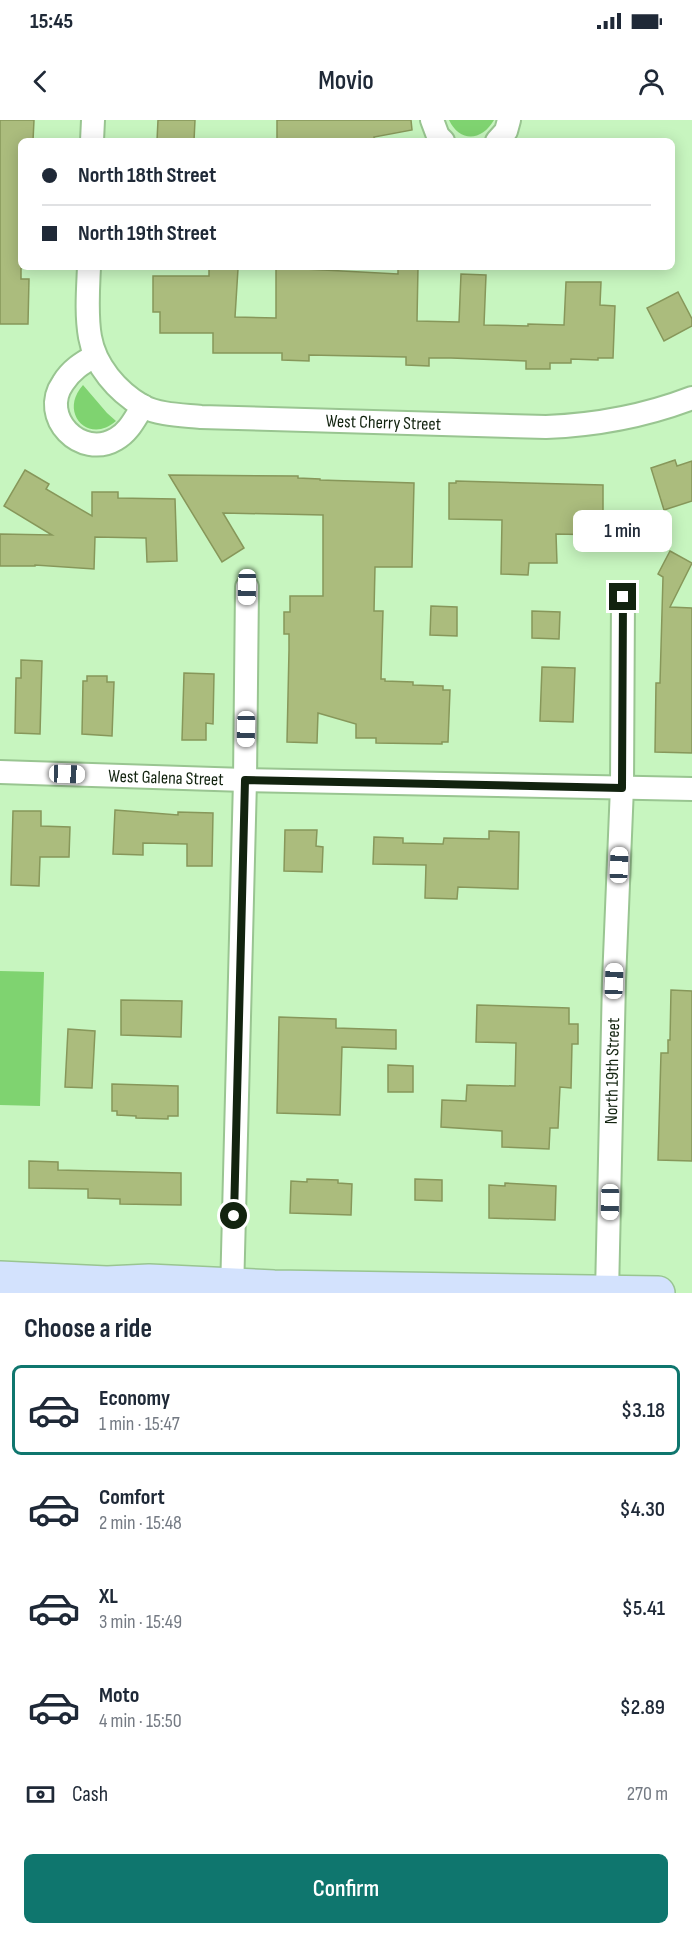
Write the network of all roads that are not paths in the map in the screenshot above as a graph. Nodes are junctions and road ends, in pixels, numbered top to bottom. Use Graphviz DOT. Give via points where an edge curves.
graph roads {
  1 [pos="93,120"];
  2 [pos="432,120"];
  3 [pos="509,120"];
  4 [pos="92,138"];
  5 [pos="440,138"];
  6 [pos="500,138"];
  7 [pos="89,270"];
  8 [pos="95,356"];
  9 [pos="692,398"];
  10 [pos="143,406"];
  11 [pos="247,587"];
  12 [pos="623,597"];
  13 [pos="0,772"];
  14 [pos="245,780"];
  15 [pos="622,788"];
  16 [pos="692,789"];
  17 [pos="0,1278"];
  18 [pos="233,1288"];
  19 [pos="607,1293"];
  20 [pos="658,1293"];
  1 -- 4 [label="street"];
  2 -- 5 [label="street"];
  3 -- 6 [label="street"];
  7 -- 8 [label="street" via="90,336"];
  8 -- 10 [label="street, West Cherry Street" via="116,386"];
  8 -- 10 [label="street" via="76,367 57,393 57,414 66,432 84,443 105,444 123,434"];
  9 -- 10 [label="street, West Cherry Street" via="619,419 583,426 546,427 201,417 169,414"];
  11 -- 14 [label="street"];
  12 -- 15 [label="street, North 19th Street"];
  13 -- 14 [label="street, West Galena Street"];
  14 -- 15 [label="street, West Galena Street"];
  14 -- 18 [label="street"];
  15 -- 16 [label="street, West Galena Street"];
  15 -- 19 [label="street, North 19th Street"];
  17 -- 18 [label="main road" via="149,1281"];
  18 -- 19 [label="main road"];
  19 -- 20 [label="main road"];
}
